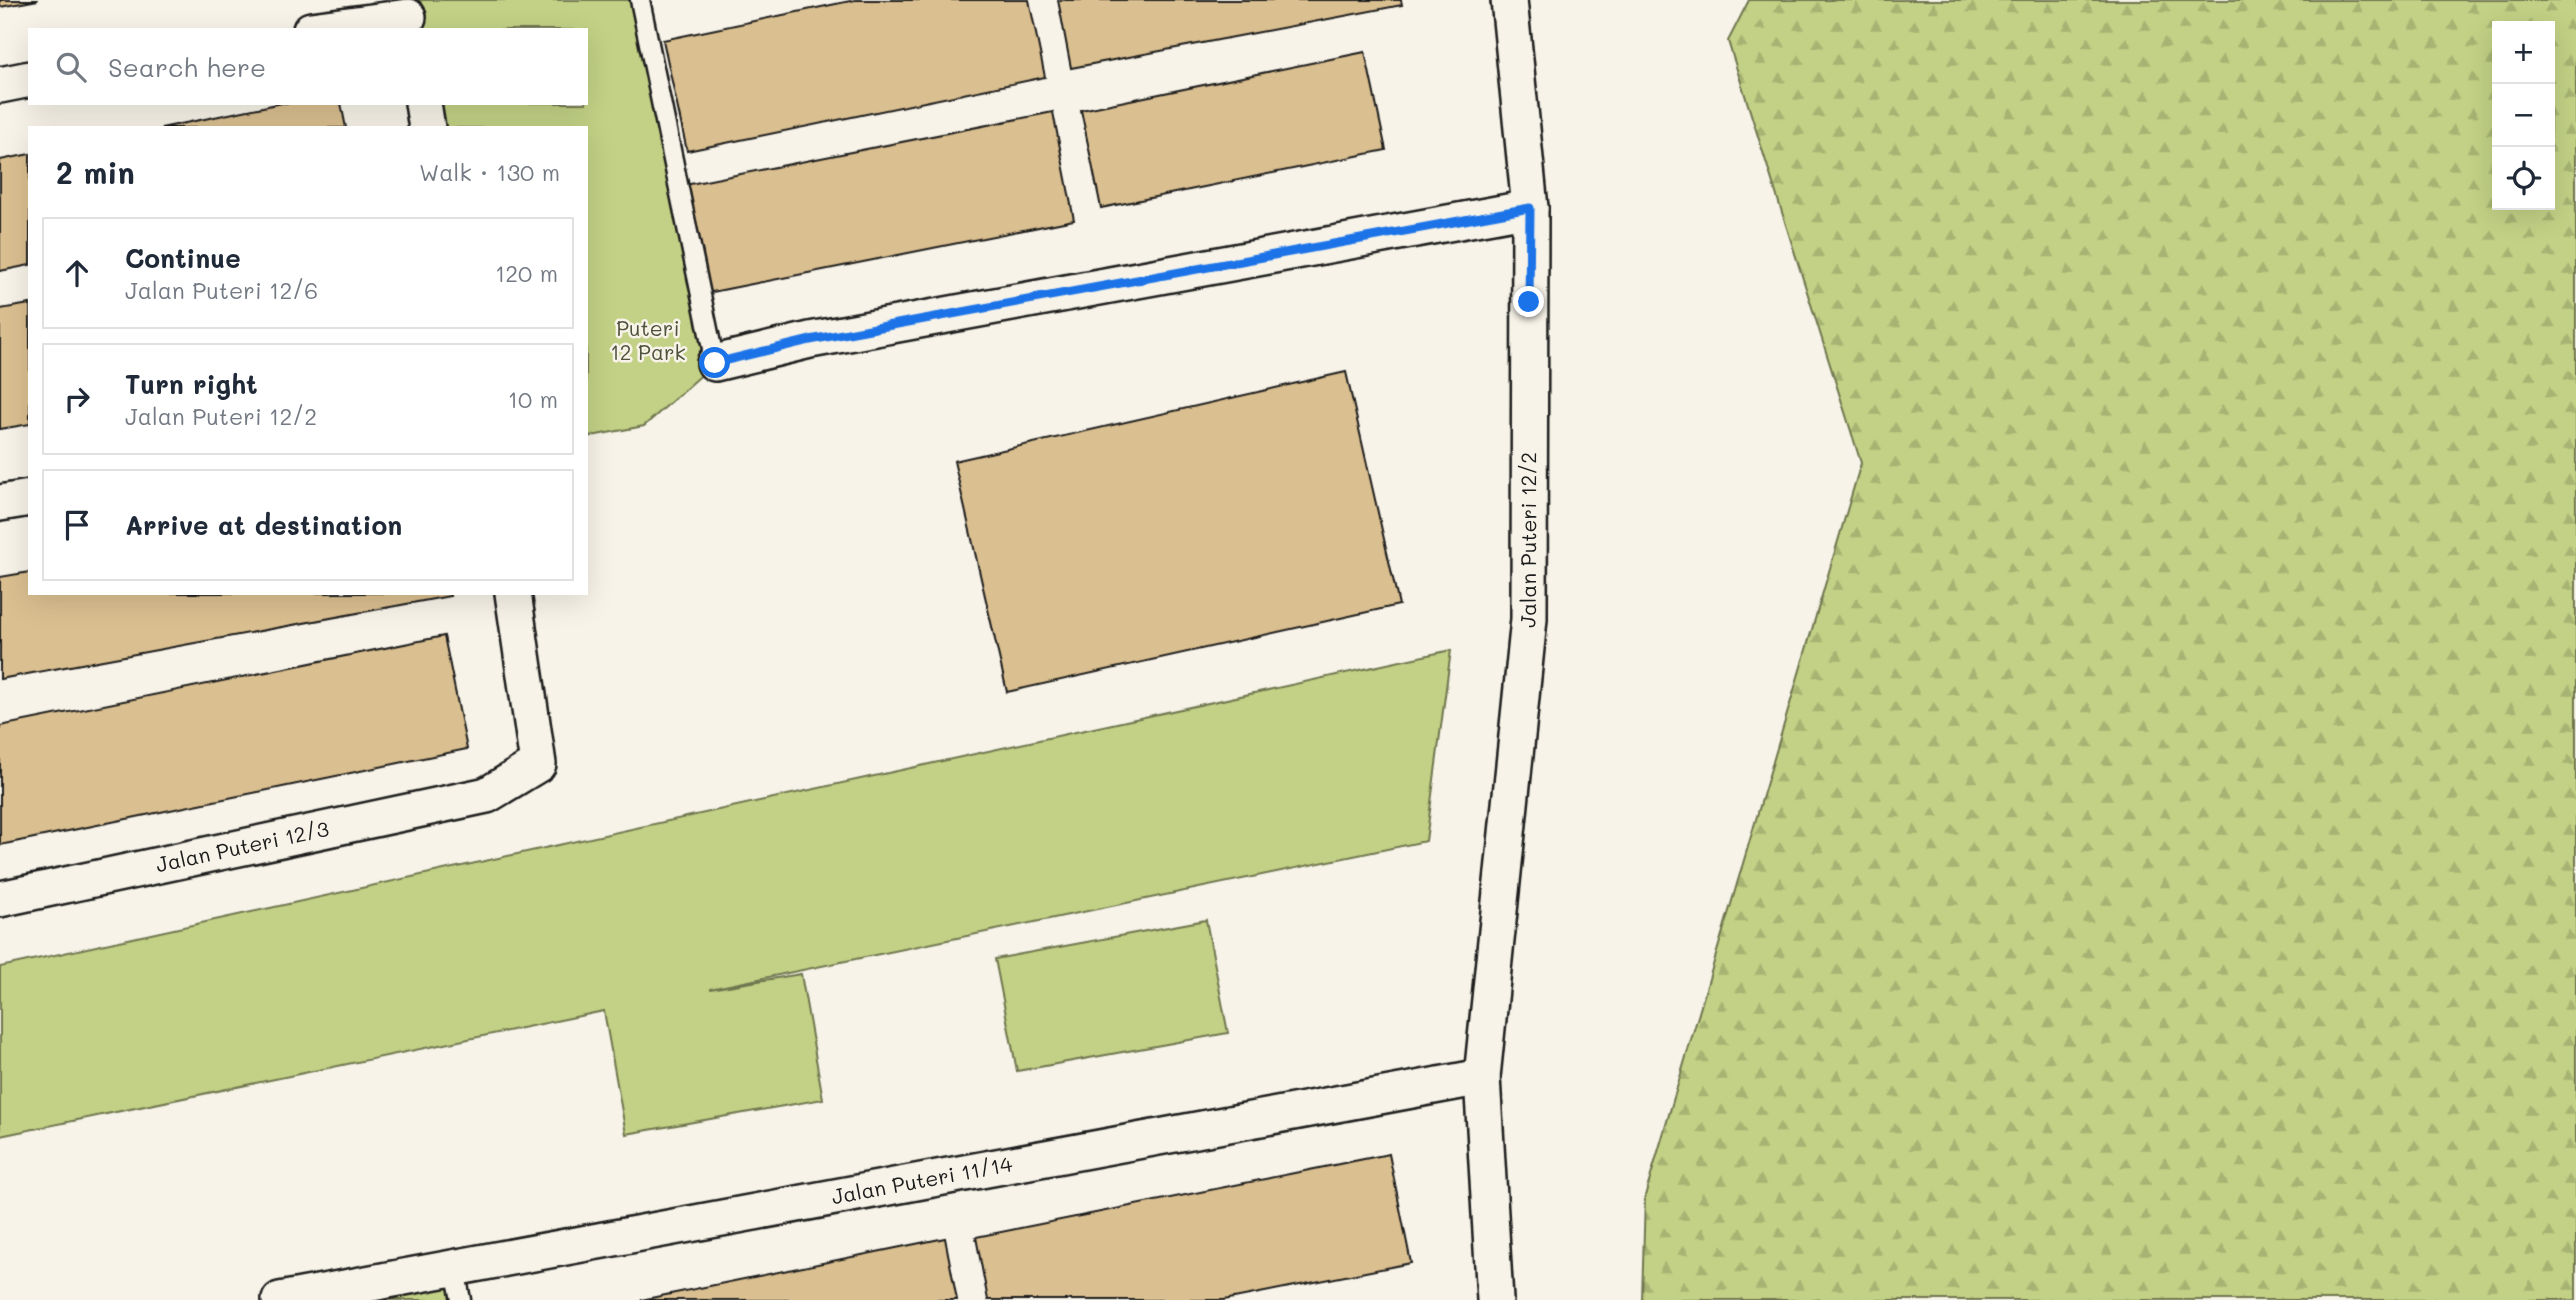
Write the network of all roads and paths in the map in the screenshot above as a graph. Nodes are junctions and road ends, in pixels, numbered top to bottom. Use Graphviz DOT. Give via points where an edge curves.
graph roads {
  1 [pos="640,0"];
  2 [pos="1509,0"];
  3 [pos="407,15"];
  4 [pos="325,28"];
  5 [pos="28,79"];
  6 [pos="0,85"];
  7 [pos="423,105"];
  8 [pos="427,126"];
  9 [pos="1530,208"];
  10 [pos="715,363"];
  11 [pos="28,498"];
  12 [pos="0,503"];
  13 [pos="513,595"];
  14 [pos="0,899"];
  15 [pos="1482,1077"];
  16 [pos="458,1284"];
  17 [pos="280,1300"];
  18 [pos="1495,1300"];
  1 -- 10 [label="lane"];
  2 -- 9 [label="street, Jalan Puteri 12/2"];
  3 -- 4 [label="street"];
  5 -- 6 [label="street"];
  7 -- 8 [label="street"];
  9 -- 10 [label="street" via="824,338"];
  9 -- 15 [label="street, Jalan Puteri 12/2" via="1529,619"];
  11 -- 12 [label="street"];
  13 -- 14 [label="street, Jalan Puteri 12/3" via="538,764 487,795"];
  15 -- 16 [label="street, Jalan Puteri 11/14"];
  15 -- 18 [label="street, Jalan Puteri 12/2"];
  16 -- 17 [label="street, Jalan Puteri 11/14" via="361,1285"];
}
